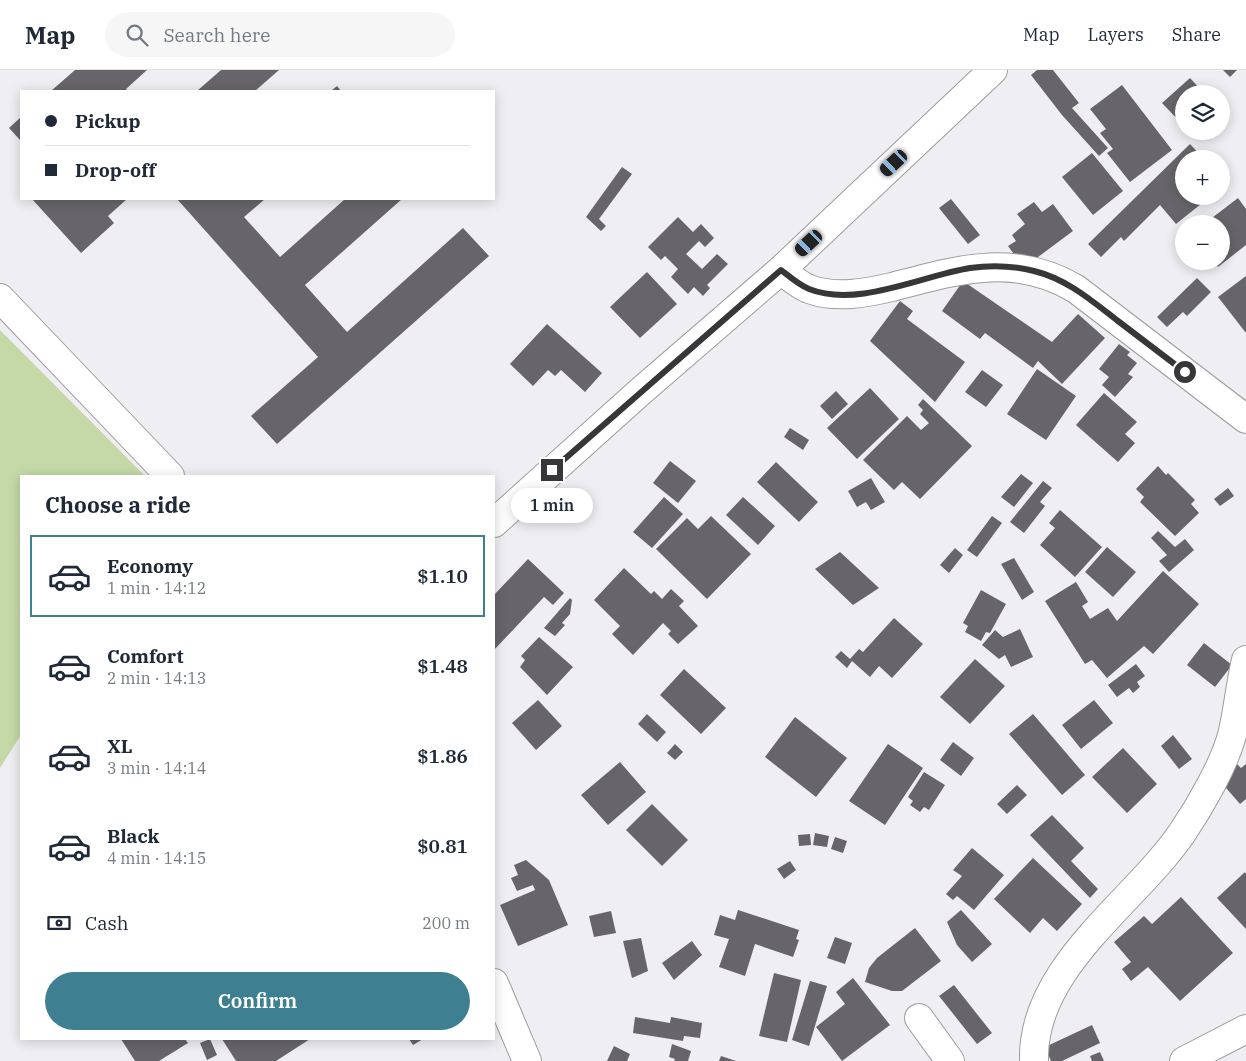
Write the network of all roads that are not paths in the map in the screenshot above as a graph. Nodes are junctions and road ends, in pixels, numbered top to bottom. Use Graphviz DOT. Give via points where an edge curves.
graph roads {
  1 [pos="993,70"];
  2 [pos="781,270"];
  3 [pos="0,298"];
  4 [pos="1246,419"];
  5 [pos="169,475"];
  6 [pos="495,522"];
  7 [pos="1246,660"];
  8 [pos="495,985"];
  9 [pos="919,1018"];
  10 [pos="1246,1029"];
  11 [pos="527,1061"];
  12 [pos="950,1061"];
  13 [pos="1034,1061"];
  14 [pos="1184,1061"];
  1 -- 2 [label="street"];
  2 -- 4 [label="street" via="809,289 849,295 971,268 1032,270 1055,276"];
  2 -- 6 [label="street"];
  3 -- 5 [label="street"];
  7 -- 13 [label="street" via="1232,736 1224,758 1183,832 1098,928 1057,983 1037,1023 1033,1041"];
  8 -- 11 [label="street"];
  9 -- 12 [label="street"];
  10 -- 14 [label="street"];
}
